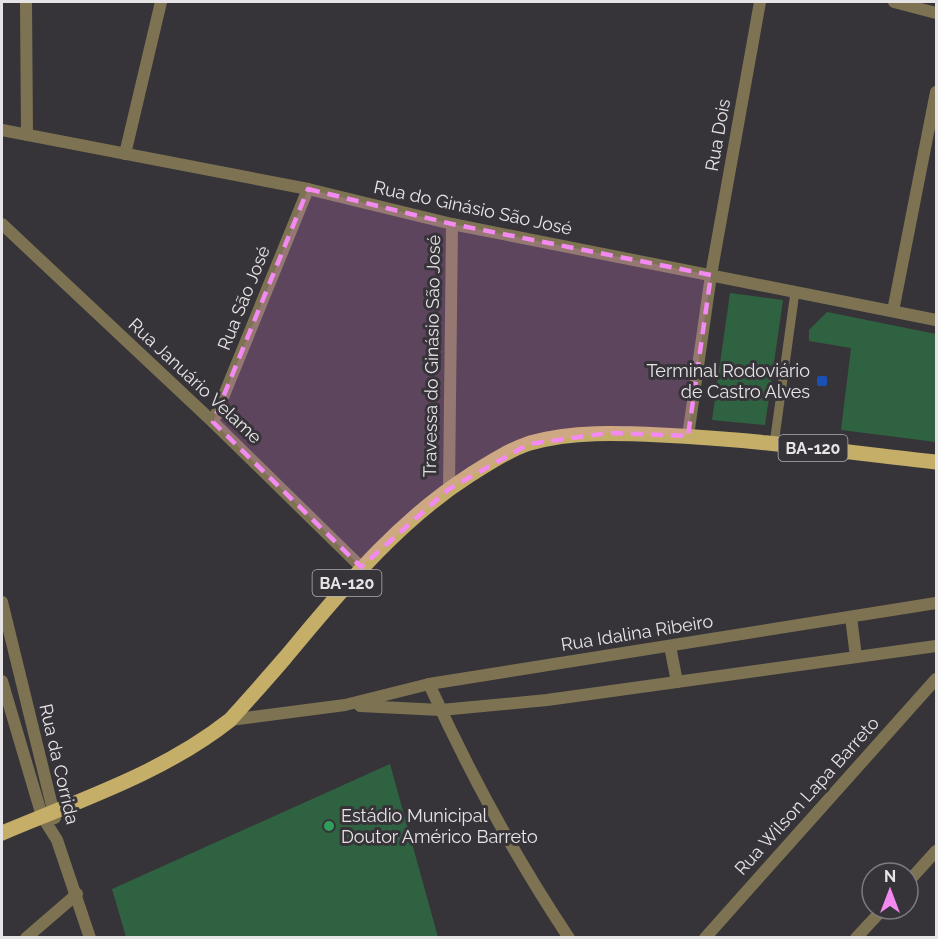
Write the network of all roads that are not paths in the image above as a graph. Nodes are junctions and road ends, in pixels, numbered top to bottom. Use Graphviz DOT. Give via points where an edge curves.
graph roads {
  1 [pos="26,2"];
  2 [pos="161,2"];
  3 [pos="760,2"];
  4 [pos="894,2"];
  5 [pos="936,13"];
  6 [pos="936,92"];
  7 [pos="2,130"];
  8 [pos="27,135"];
  9 [pos="125,154"];
  10 [pos="308,189"];
  11 [pos="2,224"];
  12 [pos="452,224"];
  13 [pos="711,275"];
  14 [pos="795,292"];
  15 [pos="893,312"];
  16 [pos="936,320"];
  17 [pos="213,422"];
  18 [pos="688,436"];
  19 [pos="774,444"];
  20 [pos="936,462"];
  21 [pos="448,489"];
  22 [pos="361,567"];
  23 [pos="2,602"];
  24 [pos="936,603"];
  25 [pos="851,617"];
  26 [pos="670,646"];
  27 [pos="936,646"];
  28 [pos="856,657"];
  29 [pos="936,679"];
  30 [pos="2,681"];
  31 [pos="676,682"];
  32 [pos="429,684"];
  33 [pos="345,705"];
  34 [pos="441,710"];
  35 [pos="230,720"];
  36 [pos="49,813"];
  37 [pos="2,833"];
  38 [pos="936,851"];
  39 [pos="920,869"];
  40 [pos="77,894"];
  41 [pos="872,921"];
  42 [pos="26,938"];
  43 [pos="90,938"];
  44 [pos="569,938"];
  45 [pos="705,938"];
  46 [pos="856,938"];
  1 -- 8 [label="street"];
  2 -- 9 [label="street"];
  3 -- 13 [label="street, Rua Dois"];
  4 -- 5 [label="street"];
  6 -- 15 [label="street"];
  7 -- 8 [label="street, Rua do Ginásio São José"];
  8 -- 9 [label="street, Rua do Ginásio São José"];
  9 -- 10 [label="street, Rua do Ginásio São José"];
  10 -- 12 [label="street, Rua do Ginásio São José"];
  10 -- 17 [label="street, Rua São José"];
  11 -- 17 [label="street, Rua Januário Velame"];
  12 -- 13 [label="street, Rua do Ginásio São José"];
  12 -- 21 [label="street, Travessa do Ginásio São José"];
  13 -- 14 [label="street, Rua do Ginásio São José"];
  13 -- 18 [label="street, Rua Dois"];
  14 -- 15 [label="street, Rua do Ginásio São José"];
  14 -- 19 [label="lane"];
  15 -- 16 [label="street, Rua do Ginásio São José"];
  17 -- 22 [label="street, Rua Januário Velame"];
  18 -- 19 [label="main road, BA-120"];
  18 -- 21 [label="main road, BA-120" via="608,433 529,444 497,458"];
  19 -- 20 [label="main road, BA-120"];
  21 -- 22 [label="main road, BA-120"];
  22 -- 35 [label="main road, BA-120"];
  23 -- 36 [label="street, Rua da Corrida"];
  24 -- 25 [label="street, Rua Idalina Ribeiro"];
  25 -- 26 [label="street, Rua Idalina Ribeiro"];
  25 -- 28 [label="street"];
  26 -- 31 [label="street"];
  26 -- 32 [label="street, Rua Idalina Ribeiro"];
  27 -- 28 [label="street, Rua Idalina Ribeiro"];
  28 -- 31 [label="street, Rua Idalina Ribeiro"];
  29 -- 45 [label="street, Rua Wilson Lapa Barreto"];
  30 -- 36 [label="street, Rua da Corrida"];
  31 -- 34 [label="street, Rua Idalina Ribeiro"];
  32 -- 33 [label="street, Rua Idalina Ribeiro"];
  32 -- 34 [label="street"];
  33 -- 34 [label="street, Rua Idalina Ribeiro"];
  33 -- 35 [label="street, Rua Idalina Ribeiro"];
  34 -- 44 [label="street" via="486,800"];
  35 -- 36 [label="main road, BA-120" via="188,751"];
  36 -- 37 [label="main road, BA-120"];
  36 -- 40 [label="street, Rua da Corrida"];
  38 -- 39 [label="street"];
  40 -- 42 [label="street"];
  40 -- 43 [label="street, Rua da Corrida"];
  41 -- 46 [label="street"];
}
